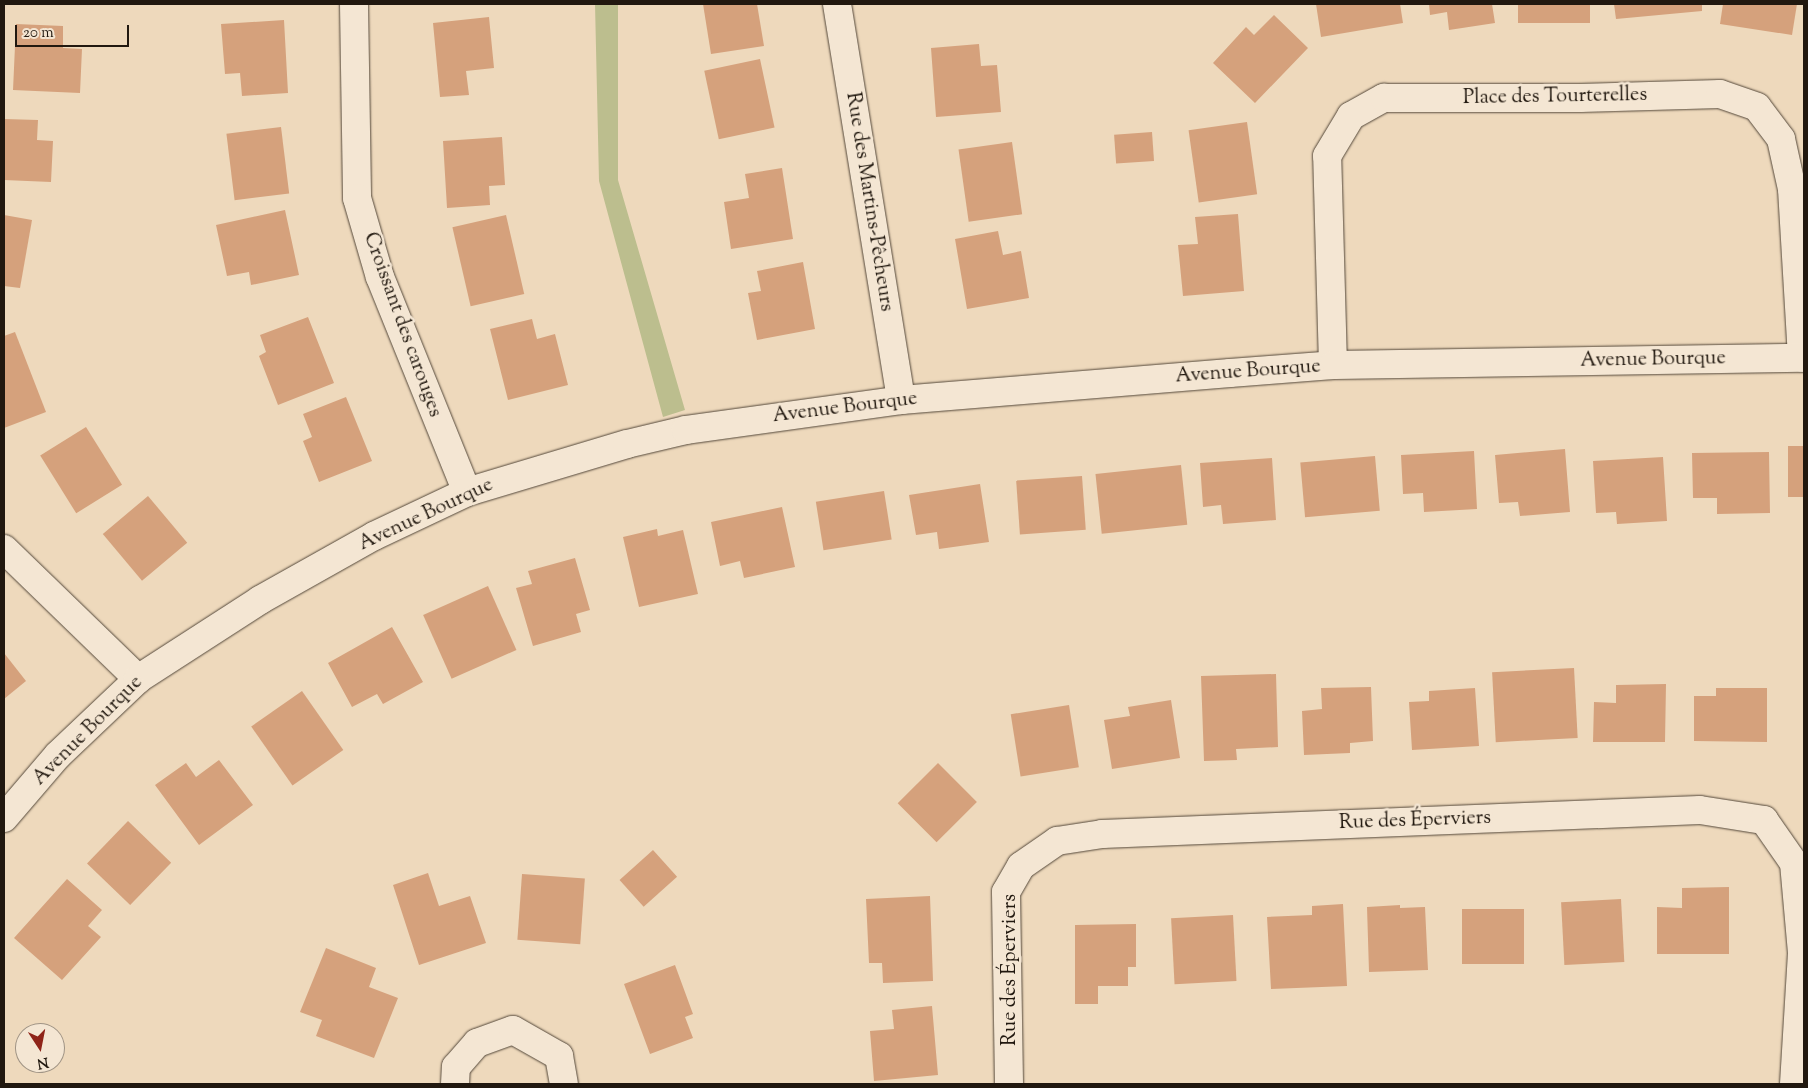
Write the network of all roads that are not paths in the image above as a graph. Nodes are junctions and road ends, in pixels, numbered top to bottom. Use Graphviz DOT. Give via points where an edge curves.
graph roads {
  1 [pos="354,4"];
  2 [pos="837,4"];
  3 [pos="1803,358"];
  4 [pos="1333,366"];
  5 [pos="901,400"];
  6 [pos="467,492"];
  7 [pos="4,549"];
  8 [pos="138,679"];
  9 [pos="4,818"];
  10 [pos="455,1084"];
  11 [pos="564,1084"];
  12 [pos="1009,1084"];
  13 [pos="1794,1084"];
  1 -- 6 [label="street, Croissant des carouges" via="357,198 380,278"];
  2 -- 5 [label="street, Rue des Martins-Pêcheurs"];
  3 -- 4 [label="street, Avenue Bourque"];
  3 -- 4 [label="street, Place des Tourterelles" via="1792,189 1781,139 1757,107 1720,94 1384,98 1351,116 1327,156"];
  4 -- 5 [label="street, Avenue Bourque"];
  5 -- 6 [label="street, Avenue Bourque" via="686,430 627,444"];
  6 -- 8 [label="street, Avenue Bourque" via="374,536 260,600"];
  7 -- 8 [label="street"];
  8 -- 9 [label="street, Avenue Bourque" via="58,755"];
  10 -- 11 [label="street" via="456,1067 476,1043 513,1030 559,1056"];
  12 -- 13 [label="street, Rue des Éperviers" via="1006,892 1021,866 1058,841 1102,834 1700,810 1764,820 1794,863 1802,953"];
}
